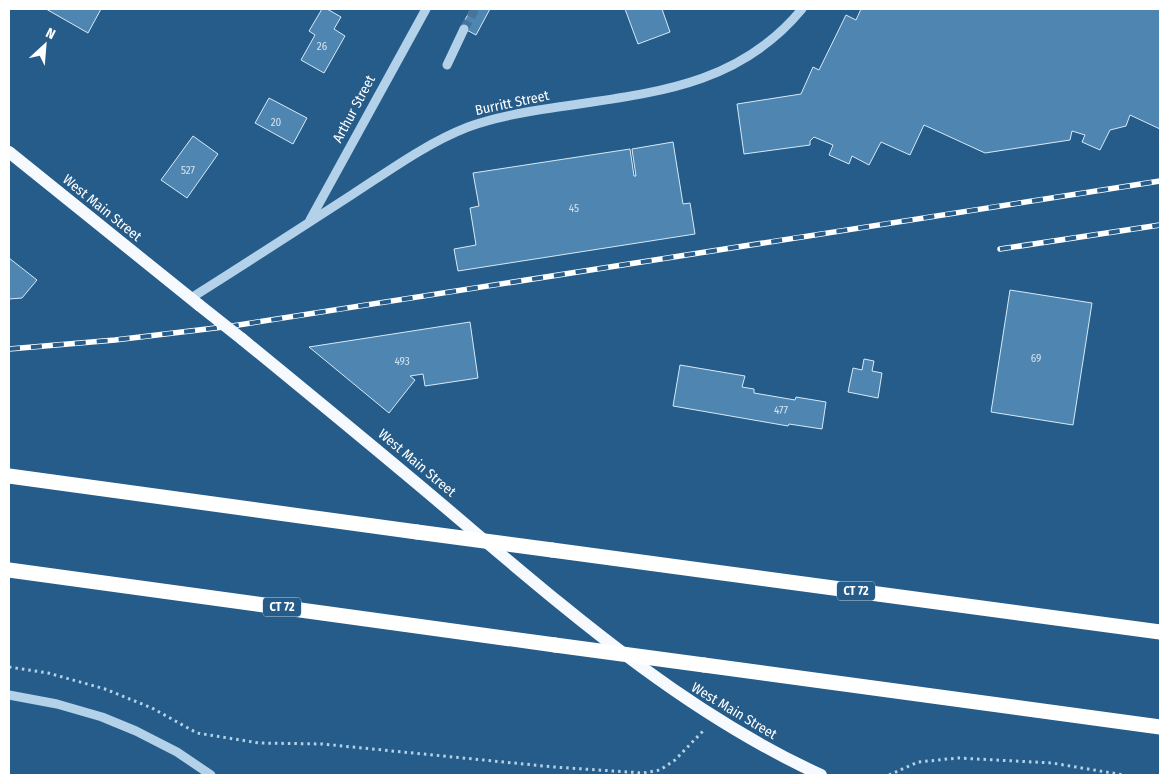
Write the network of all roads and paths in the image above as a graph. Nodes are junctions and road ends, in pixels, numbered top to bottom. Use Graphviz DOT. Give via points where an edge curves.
graph roads {
  1 [pos="426,9"];
  2 [pos="802,9"];
  3 [pos="464,29"];
  4 [pos="447,65"];
  5 [pos="9,152"];
  6 [pos="309,222"];
  7 [pos="195,302"];
  8 [pos="9,476"];
  9 [pos="9,570"];
  10 [pos="1160,632"];
  11 [pos="9,667"];
  12 [pos="9,695"];
  13 [pos="1160,727"];
  14 [pos="697,738"];
  15 [pos="211,775"];
  16 [pos="820,775"];
  17 [pos="889,775"];
  18 [pos="1124,775"];
  1 -- 6 [label="street, Arthur Street"];
  2 -- 6 [label="street, Burritt Street" via="760,49 705,78 660,90 510,115 468,127 413,156"];
  3 -- 4 [label="street"];
  5 -- 7 [label="main road, West Main Street"];
  6 -- 7 [label="street, Burritt Street"];
  7 -- 16 [label="main road, West Main Street, bridge" via="631,660 714,718"];
  8 -- 10 [label="highway, CT 72, bridge"];
  9 -- 13 [label="highway, CT 72, bridge"];
  11 -- 14 [label="path" via="48,673 105,689 152,708 197,734 238,741 322,744 643,774 660,770"];
  12 -- 15 [label="street" via="102,717 177,752"];
  17 -- 18 [label="path" via="918,762 958,758 1052,763"];
}
